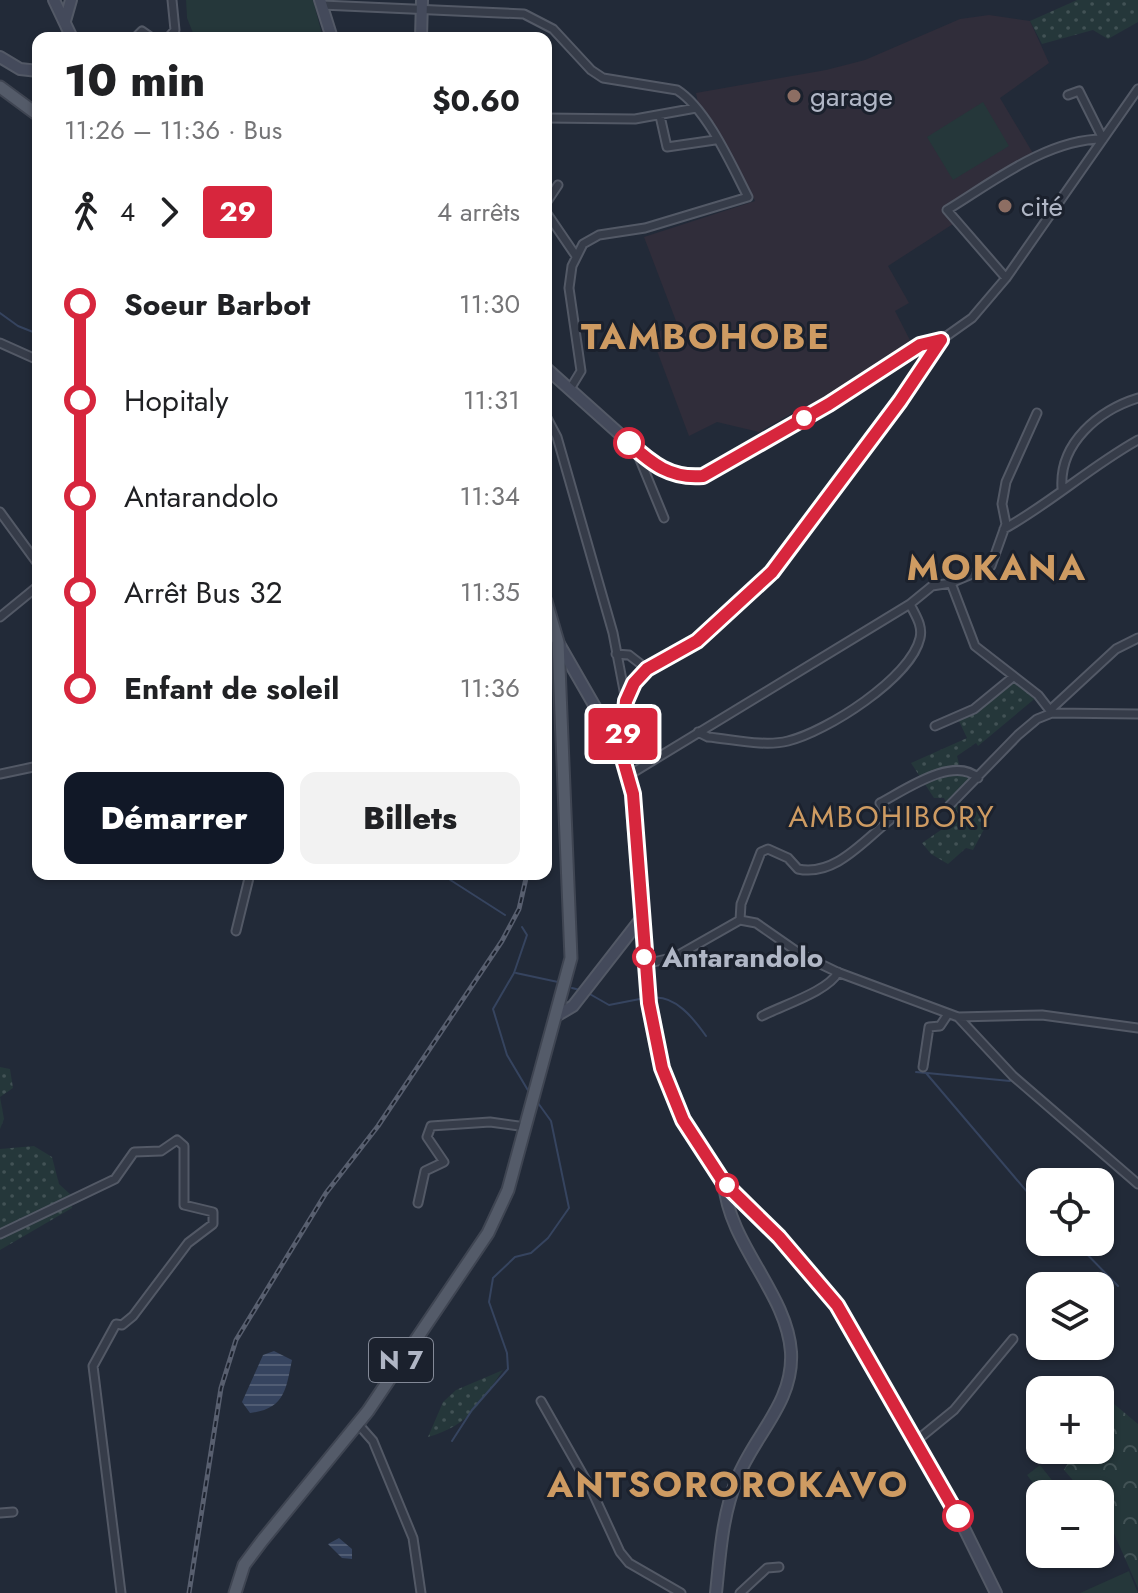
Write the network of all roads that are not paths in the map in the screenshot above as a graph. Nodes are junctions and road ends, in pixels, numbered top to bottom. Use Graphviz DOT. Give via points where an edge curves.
graph roads {
  1 [pos="54,0"];
  2 [pos="71,0"];
  3 [pos="172,0"];
  4 [pos="321,2"];
  5 [pos="422,5"];
  6 [pos="65,23"];
  7 [pos="69,32"];
  8 [pos="173,32"];
  9 [pos="330,32"];
  10 [pos="421,32"];
  11 [pos="0,57"];
  12 [pos="32,70"];
  13 [pos="0,87"];
  14 [pos="1138,89"];
  15 [pos="1068,95"];
  16 [pos="696,108"];
  17 [pos="32,111"];
  18 [pos="660,116"];
  19 [pos="552,119"];
  20 [pos="1103,139"];
  21 [pos="715,140"];
  22 [pos="558,185"];
  23 [pos="552,194"];
  24 [pos="552,221"];
  25 [pos="576,256"];
  26 [pos="1006,278"];
  27 [pos="941,340"];
  28 [pos="0,343"];
  29 [pos="32,357"];
  30 [pos="552,373"];
  31 [pos="570,389"];
  32 [pos="1138,398"];
  33 [pos="1037,413"];
  34 [pos="552,427"];
  35 [pos="1138,440"];
  36 [pos="635,448"];
  37 [pos="1062,488"];
  38 [pos="0,512"];
  39 [pos="664,518"];
  40 [pos="1004,530"];
  41 [pos="32,556"];
  42 [pos="951,583"];
  43 [pos="32,591"];
  44 [pos="910,604"];
  45 [pos="0,617"];
  46 [pos="552,622"];
  47 [pos="1138,638"];
  48 [pos="558,642"];
  49 [pos="616,654"];
  50 [pos="647,669"];
  51 [pos="1013,677"];
  52 [pos="626,701"];
  53 [pos="1051,711"];
  54 [pos="1138,714"];
  55 [pos="935,726"];
  56 [pos="698,732"];
  57 [pos="621,752"];
  58 [pos="32,767"];
  59 [pos="0,774"];
  60 [pos="629,775"];
  61 [pos="978,778"];
  62 [pos="949,806"];
  63 [pos="249,880"];
  64 [pos="640,920"];
  65 [pos="740,920"];
  66 [pos="236,931"];
  67 [pos="645,964"];
  68 [pos="836,971"];
  69 [pos="948,1014"];
  70 [pos="556,1016"];
  71 [pos="762,1016"];
  72 [pos="958,1017"];
  73 [pos="1138,1028"];
  74 [pos="923,1067"];
  75 [pos="526,1127"];
  76 [pos="724,1183"];
  77 [pos="1138,1184"];
  78 [pos="418,1203"];
  79 [pos="0,1234"];
  80 [pos="1013,1339"];
  81 [pos="541,1401"];
  82 [pos="358,1424"];
  83 [pos="916,1441"];
  84 [pos="13,1512"];
  85 [pos="0,1513"];
  86 [pos="779,1567"];
  87 [pos="121,1593"];
  88 [pos="235,1593"];
  89 [pos="421,1593"];
  90 [pos="681,1593"];
  91 [pos="716,1593"];
  92 [pos="740,1593"];
  93 [pos="996,1593"];
  1 -- 6 [label="street"];
  2 -- 6 [label="street"];
  3 -- 8 [label="street"];
  4 -- 5 [label="street"];
  4 -- 9 [label="street"];
  5 -- 10 [label="street"];
  5 -- 16 [label="street" via="524,14 553,29 603,78 677,90"];
  6 -- 7 [label="street"];
  11 -- 12 [label="street"];
  13 -- 17 [label="main road"];
  14 -- 20 [label="street"];
  15 -- 20 [label="street" via="1079,91"];
  16 -- 18 [label="street"];
  16 -- 21 [label="street"];
  18 -- 19 [label="street"];
  18 -- 21 [label="street" via="667,147"];
  20 -- 26 [label="street"];
  20 -- 26 [label="street" via="1085,139 1047,152 947,210"];
  21 -- 25 [label="street" via="748,197 645,228 599,235 583,244"];
  22 -- 23 [label="street"];
  24 -- 25 [label="street"];
  25 -- 31 [label="street" via="569,288 581,371"];
  26 -- 27 [label="street" via="972,318"];
  27 -- 36 [label="street" via="920,345 703,476 667,473"];
  27 -- 50 [label="street" via="772,572 695,641"];
  28 -- 29 [label="street"];
  30 -- 31 [label="street"];
  31 -- 36 [label="street"];
  32 -- 37 [label="street" via="1091,423 1061,470"];
  33 -- 40 [label="street" via="1006,482"];
  34 -- 49 [label="street"];
  35 -- 37 [label="street"];
  36 -- 39 [label="street"];
  37 -- 40 [label="street"];
  38 -- 41 [label="street"];
  40 -- 42 [label="street" via="991,566"];
  42 -- 44 [label="street" via="932,586"];
  42 -- 51 [label="street" via="975,646"];
  43 -- 45 [label="street"];
  44 -- 56 [label="street"];
  44 -- 56 [label="street" via="921,627 909,660 894,679 839,716 784,742"];
  46 -- 48 [label="main road, N 7"];
  47 -- 53 [label="street" via="1116,649"];
  48 -- 57 [label="street"];
  48 -- 70 [label="main road, N 7" via="571,958"];
  49 -- 50 [label="street" via="629,655"];
  49 -- 52 [label="street"];
  50 -- 52 [label="street"];
  51 -- 53 [label="street"];
  51 -- 55 [label="street" via="974,709"];
  52 -- 57 [label="street"];
  53 -- 54 [label="street"];
  53 -- 61 [label="street" via="1018,735"];
  56 -- 60 [label="street"];
  57 -- 60 [label="street"];
  58 -- 59 [label="street"];
  60 -- 64 [label="street"];
  61 -- 62 [label="street"];
  61 -- 65 [label="street" via="970,770 957,769 880,803 890,820 846,859 824,868 798,869 788,858 768,849 761,852"];
  63 -- 66 [label="street"];
  64 -- 67 [label="street"];
  64 -- 70 [label="street" via="573,1006"];
  65 -- 67 [label="street" via="675,957"];
  65 -- 68 [label="street" via="756,923"];
  67 -- 76 [label="street" via="662,1068 683,1120"];
  68 -- 69 [label="street"];
  68 -- 71 [label="street" via="824,989"];
  69 -- 72 [label="street"];
  69 -- 74 [label="street" via="940,1026 929,1027"];
  70 -- 75 [label="main road, N 7"];
  72 -- 73 [label="street" via="1042,1015"];
  72 -- 77 [label="street" via="1013,1076"];
  75 -- 78 [label="street" via="490,1122 431,1126 427,1137 444,1162 425,1171"];
  75 -- 82 [label="main road, N 7" via="508,1190 488,1233"];
  76 -- 83 [label="street" via="825,1289"];
  76 -- 91 [label="street" via="726,1205 777,1309 791,1362 779,1409 736,1481 726,1512"];
  79 -- 87 [label="street" via="115,1179 134,1152 161,1151 177,1140 184,1146 184,1205 213,1212 213,1224 188,1243 133,1316 116,1324 93,1366"];
  80 -- 83 [label="street" via="954,1410"];
  81 -- 90 [label="street" via="620,1552 629,1563"];
  82 -- 88 [label="main road, N 7" via="244,1565"];
  82 -- 89 [label="street" via="373,1441 415,1544"];
  83 -- 93 [label="street"];
  84 -- 85 [label="street"];
  86 -- 92 [label="street" via="767,1568"];
}
